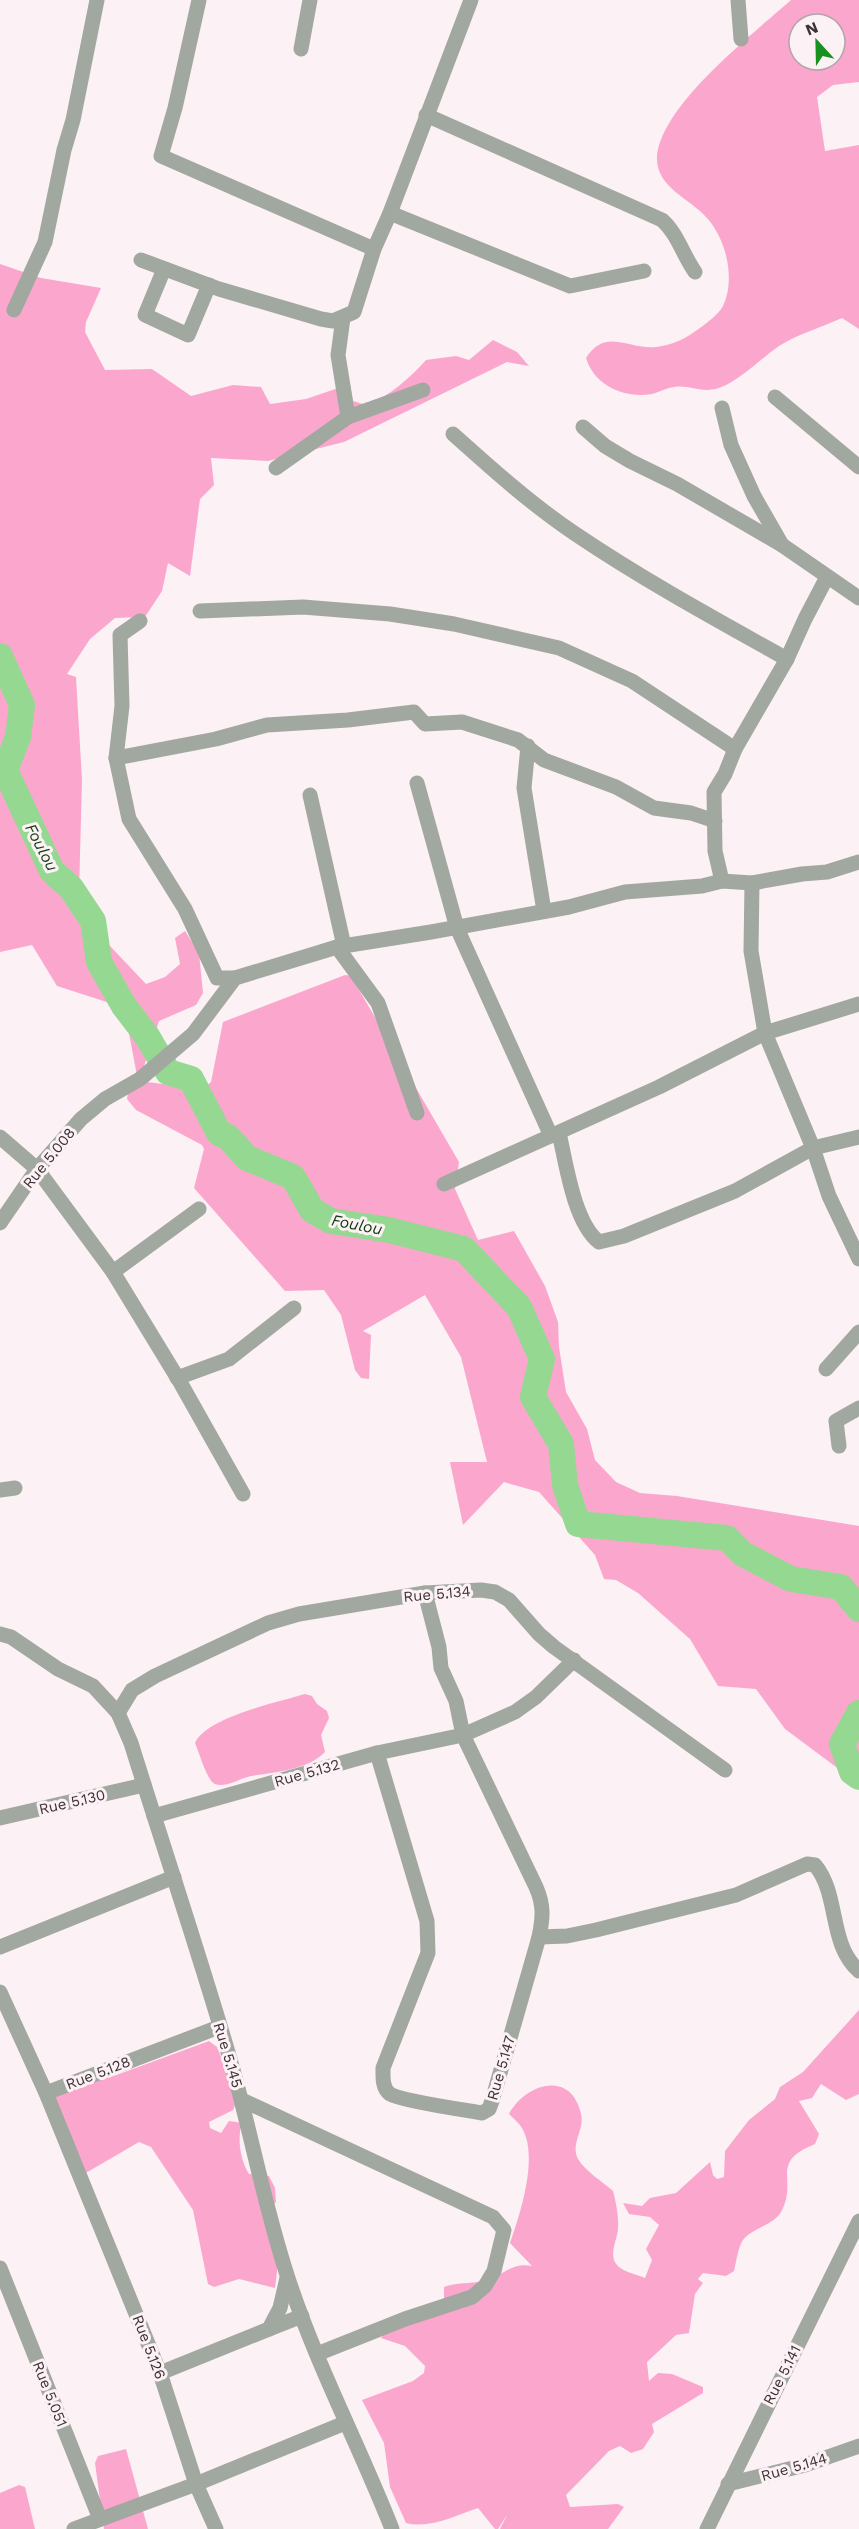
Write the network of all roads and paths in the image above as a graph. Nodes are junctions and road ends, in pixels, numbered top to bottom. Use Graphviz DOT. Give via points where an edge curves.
graph roads {
  1 [pos="97,0"];
  2 [pos="199,0"];
  3 [pos="310,0"];
  4 [pos="471,0"];
  5 [pos="738,0"];
  6 [pos="741,39"];
  7 [pos="300,50"];
  8 [pos="426,115"];
  9 [pos="390,213"];
  10 [pos="374,249"];
  11 [pos="141,260"];
  12 [pos="164,269"];
  13 [pos="644,271"];
  14 [pos="695,272"];
  15 [pos="208,285"];
  16 [pos="14,310"];
  17 [pos="343,318"];
  18 [pos="423,390"];
  19 [pos="775,397"];
  20 [pos="722,408"];
  21 [pos="348,417"];
  22 [pos="583,428"];
  23 [pos="453,434"];
  24 [pos="859,467"];
  25 [pos="276,468"];
  26 [pos="782,545"];
  27 [pos="827,577"];
  28 [pos="859,598"];
  29 [pos="200,611"];
  30 [pos="140,621"];
  31 [pos="787,659"];
  32 [pos="528,746"];
  33 [pos="735,749"];
  34 [pos="117,758"];
  35 [pos="417,783"];
  36 [pos="310,795"];
  37 [pos="715,820"];
  38 [pos="859,862"];
  39 [pos="722,881"];
  40 [pos="752,883"];
  41 [pos="544,911"];
  42 [pos="457,928"];
  43 [pos="340,946"];
  44 [pos="235,978"];
  45 [pos="859,1004"];
  46 [pos="765,1033"];
  47 [pos="417,1113"];
  48 [pos="555,1135"];
  49 [pos="0,1137"];
  50 [pos="859,1137"];
  51 [pos="813,1148"];
  52 [pos="37,1169"];
  53 [pos="444,1184"];
  54 [pos="199,1209"];
  55 [pos="0,1222"];
  56 [pos="859,1259"];
  57 [pos="113,1272"];
  58 [pos="294,1308"];
  59 [pos="859,1332"];
  60 [pos="826,1369"];
  61 [pos="177,1378"];
  62 [pos="859,1408"];
  63 [pos="839,1446"];
  64 [pos="243,1494"];
  65 [pos="425,1593"];
  66 [pos="0,1635"];
  67 [pos="574,1660"];
  68 [pos="118,1713"];
  69 [pos="462,1735"];
  70 [pos="377,1754"];
  71 [pos="726,1770"];
  72 [pos="144,1785"];
  73 [pos="154,1816"];
  74 [pos="0,1818"];
  75 [pos="174,1877"];
  76 [pos="539,1937"];
  77 [pos="0,1947"];
  78 [pos="859,1971"];
  79 [pos="0,1992"];
  80 [pos="219,2027"];
  81 [pos="46,2093"];
  82 [pos="242,2100"];
  83 [pos="859,2221"];
  84 [pos="0,2268"];
  85 [pos="288,2278"];
  86 [pos="302,2316"];
  87 [pos="269,2329"];
  88 [pos="317,2354"];
  89 [pos="160,2373"];
  90 [pos="345,2422"];
  91 [pos="859,2446"];
  92 [pos="196,2484"];
  93 [pos="728,2484"];
  94 [pos="100,2519"];
  95 [pos="74,2529"];
  96 [pos="216,2529"];
  97 [pos="392,2529"];
  98 [pos="707,2529"];
  1 -- 16 [label="street" via="45,242"];
  2 -- 10 [label="street" via="161,156"];
  3 -- 7 [label="street"];
  4 -- 8 [label="street"];
  5 -- 6 [label="street"];
  8 -- 9 [label="street"];
  8 -- 14 [label="street" via="662,220 672,228"];
  9 -- 10 [label="street"];
  9 -- 13 [label="street" via="570,286"];
  10 -- 17 [label="street" via="354,312"];
  11 -- 12 [label="street"];
  12 -- 15 [label="street"];
  12 -- 15 [label="street" via="145,315 188,334"];
  15 -- 17 [label="street" via="321,319"];
  17 -- 21 [label="street" via="338,355"];
  18 -- 21 [label="street"];
  19 -- 24 [label="street"];
  20 -- 26 [label="street" via="731,445"];
  21 -- 25 [label="street"];
  22 -- 26 [label="street" via="630,461"];
  23 -- 31 [label="street" via="573,533 675,597"];
  26 -- 27 [label="street"];
  27 -- 28 [label="street"];
  27 -- 31 [label="street"];
  29 -- 33 [label="street" via="303,607 390,614 559,648 632,681"];
  30 -- 34 [label="street" via="120,635 122,706"];
  31 -- 33 [label="street"];
  32 -- 34 [label="street" via="462,722 425,724 414,712 267,724"];
  32 -- 37 [label="street" via="544,760 616,787 654,808"];
  32 -- 41 [label="street" via="524,788"];
  33 -- 37 [label="street" via="714,792"];
  34 -- 44 [label="street" via="129,819 185,909 217,978"];
  35 -- 42 [label="street"];
  36 -- 43 [label="street"];
  37 -- 39 [label="street" via="715,851"];
  38 -- 40 [label="street" via="827,872"];
  39 -- 40 [label="street"];
  39 -- 41 [label="street" via="625,892"];
  40 -- 46 [label="street" via="752,951"];
  41 -- 42 [label="street"];
  42 -- 43 [label="street"];
  42 -- 48 [label="street"];
  43 -- 44 [label="street"];
  43 -- 47 [label="street" via="378,1003"];
  44 -- 52 [label="street, Rue 5.008" via="193,1034 140,1079 105,1099 81,1119"];
  45 -- 46 [label="street"];
  46 -- 48 [label="street"];
  46 -- 51 [label="street"];
  48 -- 51 [label="street" via="578,1206 591,1235 599,1242 624,1236 735,1191"];
  48 -- 53 [label="street"];
  49 -- 52 [label="street"];
  50 -- 51 [label="street"];
  51 -- 56 [label="street" via="829,1196"];
  52 -- 55 [label="street, Rue 5.008"];
  52 -- 57 [label="street"];
  54 -- 57 [label="street"];
  57 -- 61 [label="street"];
  58 -- 61 [label="street" via="229,1359"];
  59 -- 60 [label="street"];
  61 -- 64 [label="street"];
  62 -- 63 [label="street" via="836,1420"];
  65 -- 67 [label="street, Rue 5.134" via="495,1592 509,1600 539,1635"];
  65 -- 68 [label="street, Rue 5.134" via="299,1614 268,1623 155,1676 132,1690"];
  65 -- 69 [label="street, Rue 5.147" via="441,1668 456,1701"];
  66 -- 68 [label="street, Rue 5.145" via="93,1686"];
  67 -- 69 [label="street, Rue 5.132" via="537,1697 515,1712"];
  67 -- 71 [label="street, Rue 5.134"];
  68 -- 72 [label="street, Rue 5.145"];
  69 -- 70 [label="street, Rue 5.132"];
  69 -- 76 [label="street, Rue 5.147" via="542,1899"];
  70 -- 73 [label="street, Rue 5.132"];
  70 -- 76 [label="street, Rue 5.147" via="429,1937 428,1953 383,2068 382,2082 389,2093 482,2113 489,2109"];
  72 -- 73 [label="street, Rue 5.145"];
  72 -- 74 [label="street, Rue 5.130"];
  73 -- 75 [label="street, Rue 5.145"];
  75 -- 77 [label="street"];
  75 -- 80 [label="street, Rue 5.145"];
  76 -- 78 [label="street" via="576,1934 681,1910 736,1895 807,1864 820,1871 844,1952"];
  79 -- 81 [label="street, Rue 5.128"];
  80 -- 81 [label="street, Rue 5.128"];
  80 -- 82 [label="street, Rue 5.145"];
  81 -- 89 [label="street, Rue 5.126"];
  82 -- 85 [label="street, Rue 5.145"];
  82 -- 88 [label="street" via="493,2217 504,2230 494,2271 472,2297"];
  83 -- 93 [label="street, Rue 5.141"];
  84 -- 94 [label="street, Rue 5.051"];
  85 -- 86 [label="street, Rue 5.145"];
  85 -- 87 [label="street"];
  86 -- 87 [label="street"];
  86 -- 88 [label="street, Rue 5.145"];
  87 -- 89 [label="street"];
  88 -- 90 [label="street, Rue 5.145"];
  89 -- 92 [label="street, Rue 5.126"];
  90 -- 92 [label="street"];
  90 -- 97 [label="street, Rue 5.145"];
  91 -- 93 [label="street, Rue 5.144" via="805,2465"];
  92 -- 94 [label="street"];
  92 -- 96 [label="street, Rue 5.126"];
  93 -- 98 [label="street, Rue 5.141"];
  94 -- 95 [label="street"];
}
